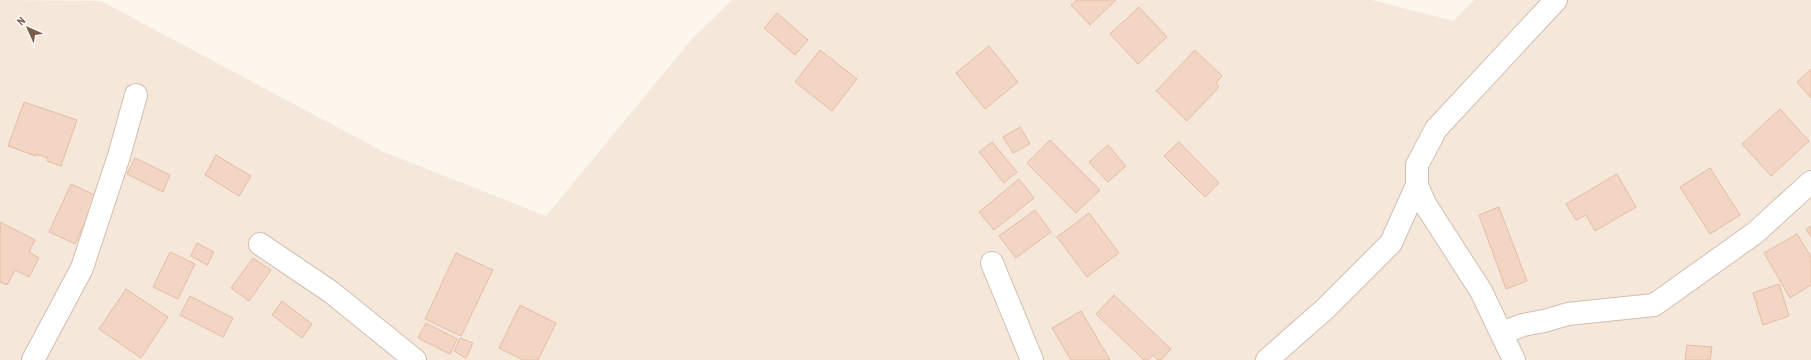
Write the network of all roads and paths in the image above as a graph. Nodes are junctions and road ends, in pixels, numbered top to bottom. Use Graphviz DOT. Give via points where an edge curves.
graph roads {
  1 [pos="1556,0"];
  2 [pos="136,95"];
  3 [pos="1811,182"];
  4 [pos="1417,185"];
  5 [pos="260,244"];
  6 [pos="992,263"];
  7 [pos="1502,333"];
  8 [pos="33,360"];
  9 [pos="415,360"];
  10 [pos="1032,360"];
  11 [pos="1267,360"];
  12 [pos="1514,360"];
  1 -- 4 [label="street" via="1436,129 1417,166"];
  2 -- 8 [label="street" via="82,268"];
  3 -- 7 [label="street" via="1755,233 1654,305 1568,314"];
  4 -- 7 [label="street" via="1425,204 1481,291"];
  4 -- 11 [label="street" via="1391,243 1326,308"];
  5 -- 9 [label="street" via="331,292"];
  6 -- 10 [label="street"];
  7 -- 12 [label="street"];
}
